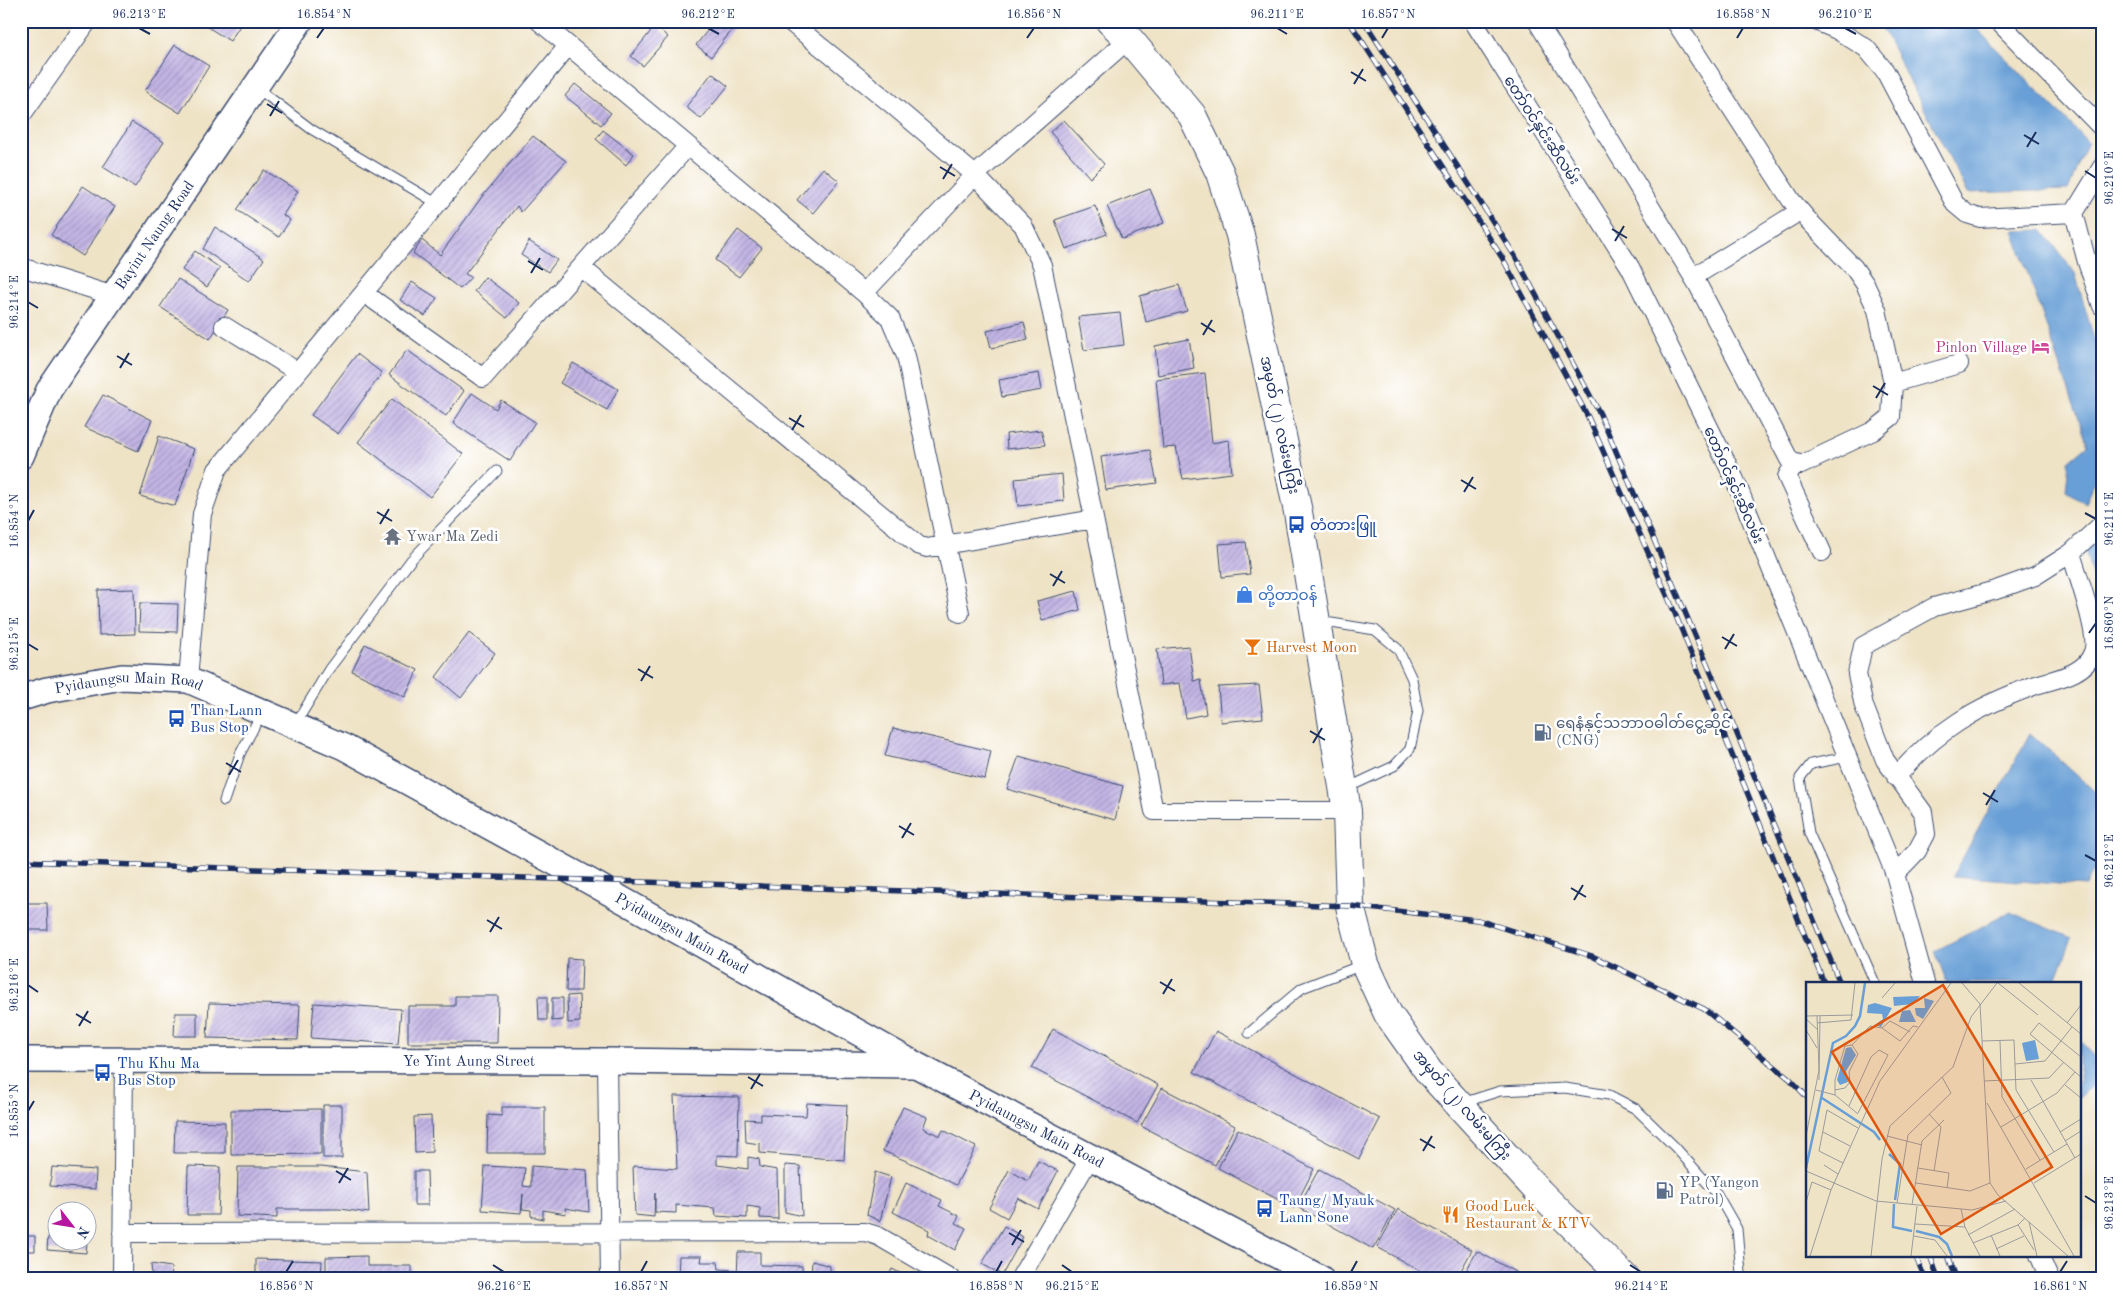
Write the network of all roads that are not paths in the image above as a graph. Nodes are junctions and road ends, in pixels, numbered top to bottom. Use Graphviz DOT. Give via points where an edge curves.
graph roads {
  1 [pos="88,21"];
  2 [pos="300,21"];
  3 [pos="539,21"];
  4 [pos="789,21"];
  5 [pos="1473,21"];
  6 [pos="1537,21"];
  7 [pos="1675,21"];
  8 [pos="1816,21"];
  9 [pos="1998,21"];
  10 [pos="1119,30"];
  11 [pos="568,46"];
  12 [pos="254,87"];
  13 [pos="21,116"];
  14 [pos="2102,128"];
  15 [pos="688,146"];
  16 [pos="2102,168"];
  17 [pos="975,175"];
  18 [pos="438,204"];
  19 [pos="1800,211"];
  20 [pos="2074,212"];
  21 [pos="21,267"];
  22 [pos="582,268"];
  23 [pos="1693,277"];
  24 [pos="364,293"];
  25 [pos="864,293"];
  26 [pos="114,296"];
  27 [pos="2102,306"];
  28 [pos="224,326"];
  29 [pos="1959,364"];
  30 [pos="298,372"];
  31 [pos="1893,383"];
  32 [pos="21,456"];
  33 [pos="1794,464"];
  34 [pos="497,471"];
  35 [pos="1094,519"];
  36 [pos="2102,524"];
  37 [pos="946,545"];
  38 [pos="1822,552"];
  39 [pos="2071,553"];
  40 [pos="960,613"];
  41 [pos="1316,620"];
  42 [pos="188,680"];
  43 [pos="21,698"];
  44 [pos="262,712"];
  45 [pos="294,726"];
  46 [pos="1847,757"];
  47 [pos="1896,777"];
  48 [pos="224,801"];
  49 [pos="1345,801"];
  50 [pos="1895,874"];
  51 [pos="1365,964"];
  52 [pos="1875,982"];
  53 [pos="1925,982"];
  54 [pos="1249,1033"];
  55 [pos="21,1060"];
  56 [pos="124,1060"];
  57 [pos="606,1061"];
  58 [pos="916,1065"];
  59 [pos="1458,1104"];
  60 [pos="1091,1156"];
  61 [pos="610,1232"];
  62 [pos="122,1233"];
  63 [pos="2039,1256"];
  64 [pos="122,1278"];
  65 [pos="610,1278"];
  66 [pos="950,1278"];
  67 [pos="1020,1278"];
  68 [pos="1320,1278"];
  69 [pos="1625,1278"];
  70 [pos="1739,1278"];
  71 [pos="2049,1278"];
  1 -- 13 [label="street"];
  2 -- 12 [label="main road, Bayint Naung Road"];
  3 -- 11 [label="street"];
  4 -- 17 [label="street"];
  5 -- 46 [label="street, တော်ဝင်နှင်းဆီလမ်း" via="1630,267 1735,480"];
  6 -- 23 [label="street"];
  7 -- 19 [label="street"];
  8 -- 20 [label="street" via="1866,48 1885,71 1956,204 1967,214 1980,218"];
  9 -- 14 [label="street"];
  10 -- 17 [label="street"];
  10 -- 41 [label="main road, အမှတ် (၂) လမ်းမကြီး" via="1192,115 1220,173 1240,235 1298,512"];
  11 -- 15 [label="street"];
  11 -- 18 [label="street"];
  12 -- 18 [label="lane" via="311,129"];
  12 -- 26 [label="main road, Bayint Naung Road"];
  15 -- 22 [label="street"];
  15 -- 25 [label="street"];
  16 -- 20 [label="street"];
  17 -- 25 [label="street"];
  17 -- 35 [label="street" via="1023,225 1042,265"];
  18 -- 24 [label="street"];
  19 -- 23 [label="street"];
  19 -- 31 [label="street" via="1865,284 1877,310"];
  20 -- 27 [label="street"];
  21 -- 26 [label="street"];
  22 -- 24 [label="street" via="484,378"];
  22 -- 37 [label="street" via="918,545 927,548"];
  23 -- 33 [label="street"];
  24 -- 30 [label="street"];
  25 -- 37 [label="street" via="890,318 906,356"];
  26 -- 32 [label="main road, Bayint Naung Road" via="49,390"];
  28 -- 30 [label="street"];
  29 -- 31 [label="street"];
  30 -- 42 [label="street" via="217,470 202,514"];
  31 -- 33 [label="street" via="1891,417 1874,431 1807,463"];
  33 -- 38 [label="street" via="1787,477"];
  34 -- 45 [label="lane" via="411,560 329,669"];
  35 -- 37 [label="street"];
  35 -- 49 [label="street" via="1154,811"];
  36 -- 39 [label="street"];
  37 -- 40 [label="street"];
  39 -- 47 [label="street" via="2094,635 2094,651 2087,663 2074,673 2009,695 1969,714 1922,749"];
  39 -- 47 [label="street" via="2035,576 1934,607 1864,646 1857,674 1864,706 1885,760"];
  41 -- 49 [label="main road, အမှတ် (၂) လမ်းမကြီး"];
  41 -- 49 [label="lane" via="1375,630 1398,649 1412,679 1418,711 1410,749 1394,766"];
  42 -- 43 [label="main road, Pyidaungsu Main Road" via="122,677 47,690"];
  42 -- 44 [label="main road, Pyidaungsu Main Road"];
  44 -- 45 [label="main road, Pyidaungsu Main Road"];
  44 -- 48 [label="lane" via="240,754"];
  45 -- 58 [label="main road, Pyidaungsu Main Road" via="370,761"];
  46 -- 50 [label="street, တော်ဝင်နှင်းဆီလမ်း"];
  46 -- 52 [label="lane" via="1811,764 1800,778 1809,833"];
  47 -- 50 [label="street" via="1923,812 1926,834 1917,851"];
  49 -- 51 [label="main road, အမှတ် (၂) လမ်းမကြီး" via="1350,906"];
  50 -- 53 [label="street, တော်ဝင်နှင်းဆီလမ်း"];
  51 -- 54 [label="lane" via="1302,988"];
  51 -- 59 [label="main road, အမှတ် (၂) လမ်းမကြီး" via="1388,1014 1429,1072"];
  55 -- 56 [label="main road, Ye Yint Aung Street"];
  56 -- 57 [label="main road, Ye Yint Aung Street"];
  56 -- 62 [label="street"];
  57 -- 58 [label="main road, Ye Yint Aung Street"];
  57 -- 61 [label="street"];
  58 -- 60 [label="main road, Pyidaungsu Main Road"];
  59 -- 69 [label="main road, အမှတ် (၂) လမ်းမကြီး"];
  59 -- 70 [label="lane" via="1500,1092 1566,1088 1609,1095 1636,1109 1717,1194 1737,1229"];
  60 -- 67 [label="street"];
  60 -- 68 [label="main road, Pyidaungsu Main Road"];
  61 -- 62 [label="street"];
  61 -- 65 [label="street"];
  61 -- 66 [label="street" via="865,1232 878,1236"];
  62 -- 64 [label="street"];
  63 -- 71 [label="street"];
}
